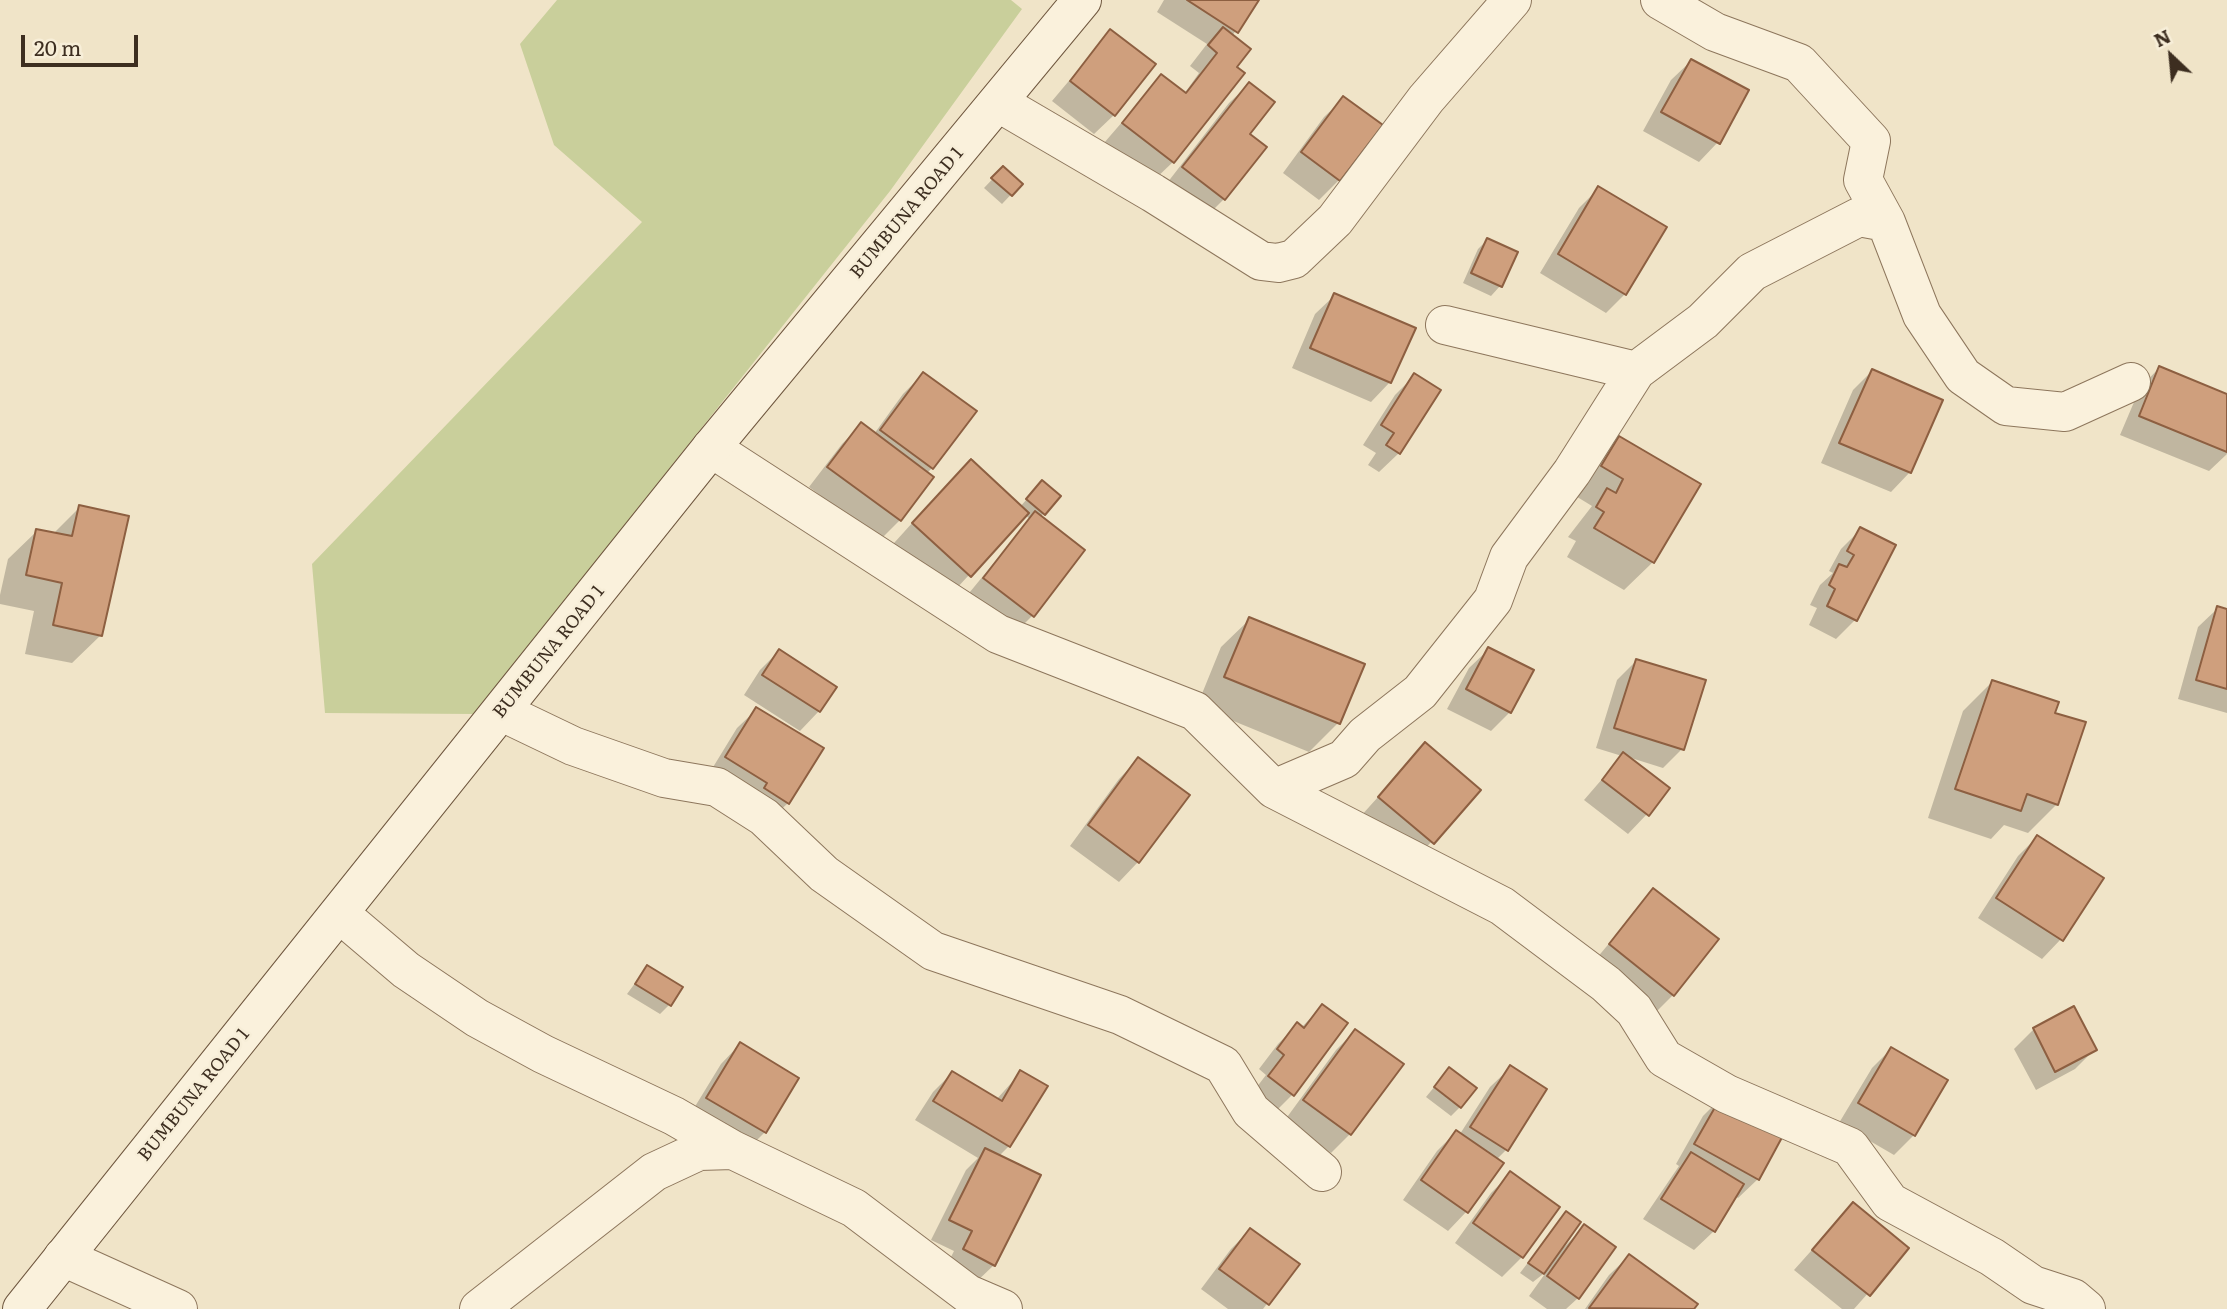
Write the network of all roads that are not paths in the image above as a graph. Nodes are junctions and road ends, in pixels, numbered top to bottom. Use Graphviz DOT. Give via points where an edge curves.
graph roads {
  1 [pos="1082,0"];
  2 [pos="1512,0"];
  3 [pos="1660,0"];
  4 [pos="999,103"];
  5 [pos="1886,222"];
  6 [pos="1445,325"];
  7 [pos="1636,371"];
  8 [pos="2131,382"];
  9 [pos="712,448"];
  10 [pos="502,712"];
  11 [pos="1274,789"];
  12 [pos="341,914"];
  13 [pos="733,1150"];
  14 [pos="1322,1172"];
  15 [pos="63,1257"];
  16 [pos="1000,1308"];
  17 [pos="22,1309"];
  18 [pos="178,1309"];
  19 [pos="479,1309"];
  20 [pos="2086,1309"];
  1 -- 4 [label="street, BUMBUNA ROAD 1"];
  2 -- 4 [label="street" via="1426,99 1335,220 1294,259 1278,263 1261,261"];
  3 -- 5 [label="street" via="1715,32 1799,62 1871,141 1863,180"];
  4 -- 9 [label="street, BUMBUNA ROAD 1"];
  5 -- 7 [label="street" via="1859,217 1752,272 1703,321"];
  5 -- 8 [label="street" via="1922,315 1963,376 2006,406 2065,412"];
  6 -- 7 [label="street"];
  7 -- 11 [label="street" via="1572,472 1510,556 1493,600 1420,692 1344,759"];
  9 -- 10 [label="street, BUMBUNA ROAD 1"];
  9 -- 11 [label="street" via="998,634 1195,711"];
  10 -- 12 [label="street, BUMBUNA ROAD 1"];
  10 -- 14 [label="street" via="572,746 664,778 718,787 764,817 824,874 933,951 1120,1015 1223,1065 1251,1111"];
  11 -- 20 [label="street" via="1502,906 1634,1010 1664,1058 1727,1094 1850,1147 1890,1202 1992,1257 2033,1285 2073,1298"];
  12 -- 13 [label="street" via="407,970 477,1018"];
  12 -- 15 [label="street, BUMBUNA ROAD 1"];
  13 -- 16 [label="street" via="854,1208 968,1294"];
  13 -- 19 [label="street" via="699,1151 654,1172"];
  15 -- 17 [label="street, BUMBUNA ROAD 1"];
  15 -- 18 [label="street"];
}
